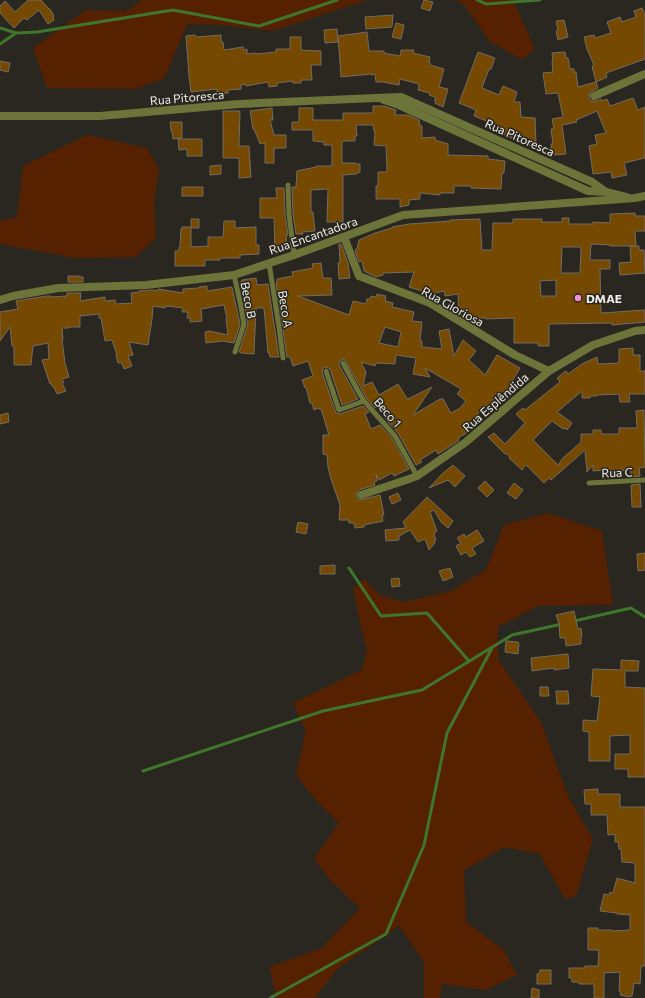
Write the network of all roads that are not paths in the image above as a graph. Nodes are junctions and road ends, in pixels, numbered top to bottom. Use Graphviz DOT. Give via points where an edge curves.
graph roads {
  1 [pos="645,74"];
  2 [pos="594,96"];
  3 [pos="0,116"];
  4 [pos="288,185"];
  5 [pos="645,196"];
  6 [pos="635,198"];
  7 [pos="344,237"];
  8 [pos="294,255"];
  9 [pos="268,263"];
  10 [pos="234,275"];
  11 [pos="0,300"];
  12 [pos="645,330"];
  13 [pos="235,352"];
  14 [pos="283,358"];
  15 [pos="343,363"];
  16 [pos="326,371"];
  17 [pos="549,371"];
  18 [pos="364,401"];
  19 [pos="416,476"];
  20 [pos="645,480"];
  21 [pos="589,483"];
  22 [pos="361,495"];
  1 -- 2 [label="street"];
  3 -- 6 [label="street, Rua Pitoresca" via="100,116 239,104 376,98 399,105 588,191"];
  4 -- 8 [label="lane"];
  5 -- 6 [label="street, Rua Encantadora"];
  6 -- 7 [label="street, Rua Encantadora" via="403,215"];
  7 -- 8 [label="street, Rua Encantadora"];
  7 -- 17 [label="street, Rua Gloriosa" via="359,276 430,303 515,355"];
  8 -- 9 [label="street, Rua Encantadora"];
  9 -- 10 [label="street, Rua Encantadora"];
  9 -- 14 [label="lane, Beco A"];
  10 -- 11 [label="street, Rua Encantadora" via="146,285 58,288"];
  10 -- 13 [label="lane, Beco B" via="244,324"];
  12 -- 17 [label="street, Rua Esplêndida" via="593,345"];
  15 -- 18 [label="lane, Beco 1"];
  16 -- 18 [label="lane" via="339,410"];
  17 -- 19 [label="street, Rua Esplêndida" via="466,442"];
  18 -- 19 [label="lane, Beco 1" via="395,436"];
  19 -- 22 [label="street, Rua Esplêndida"];
  20 -- 21 [label="lane, Rua C"];
}
